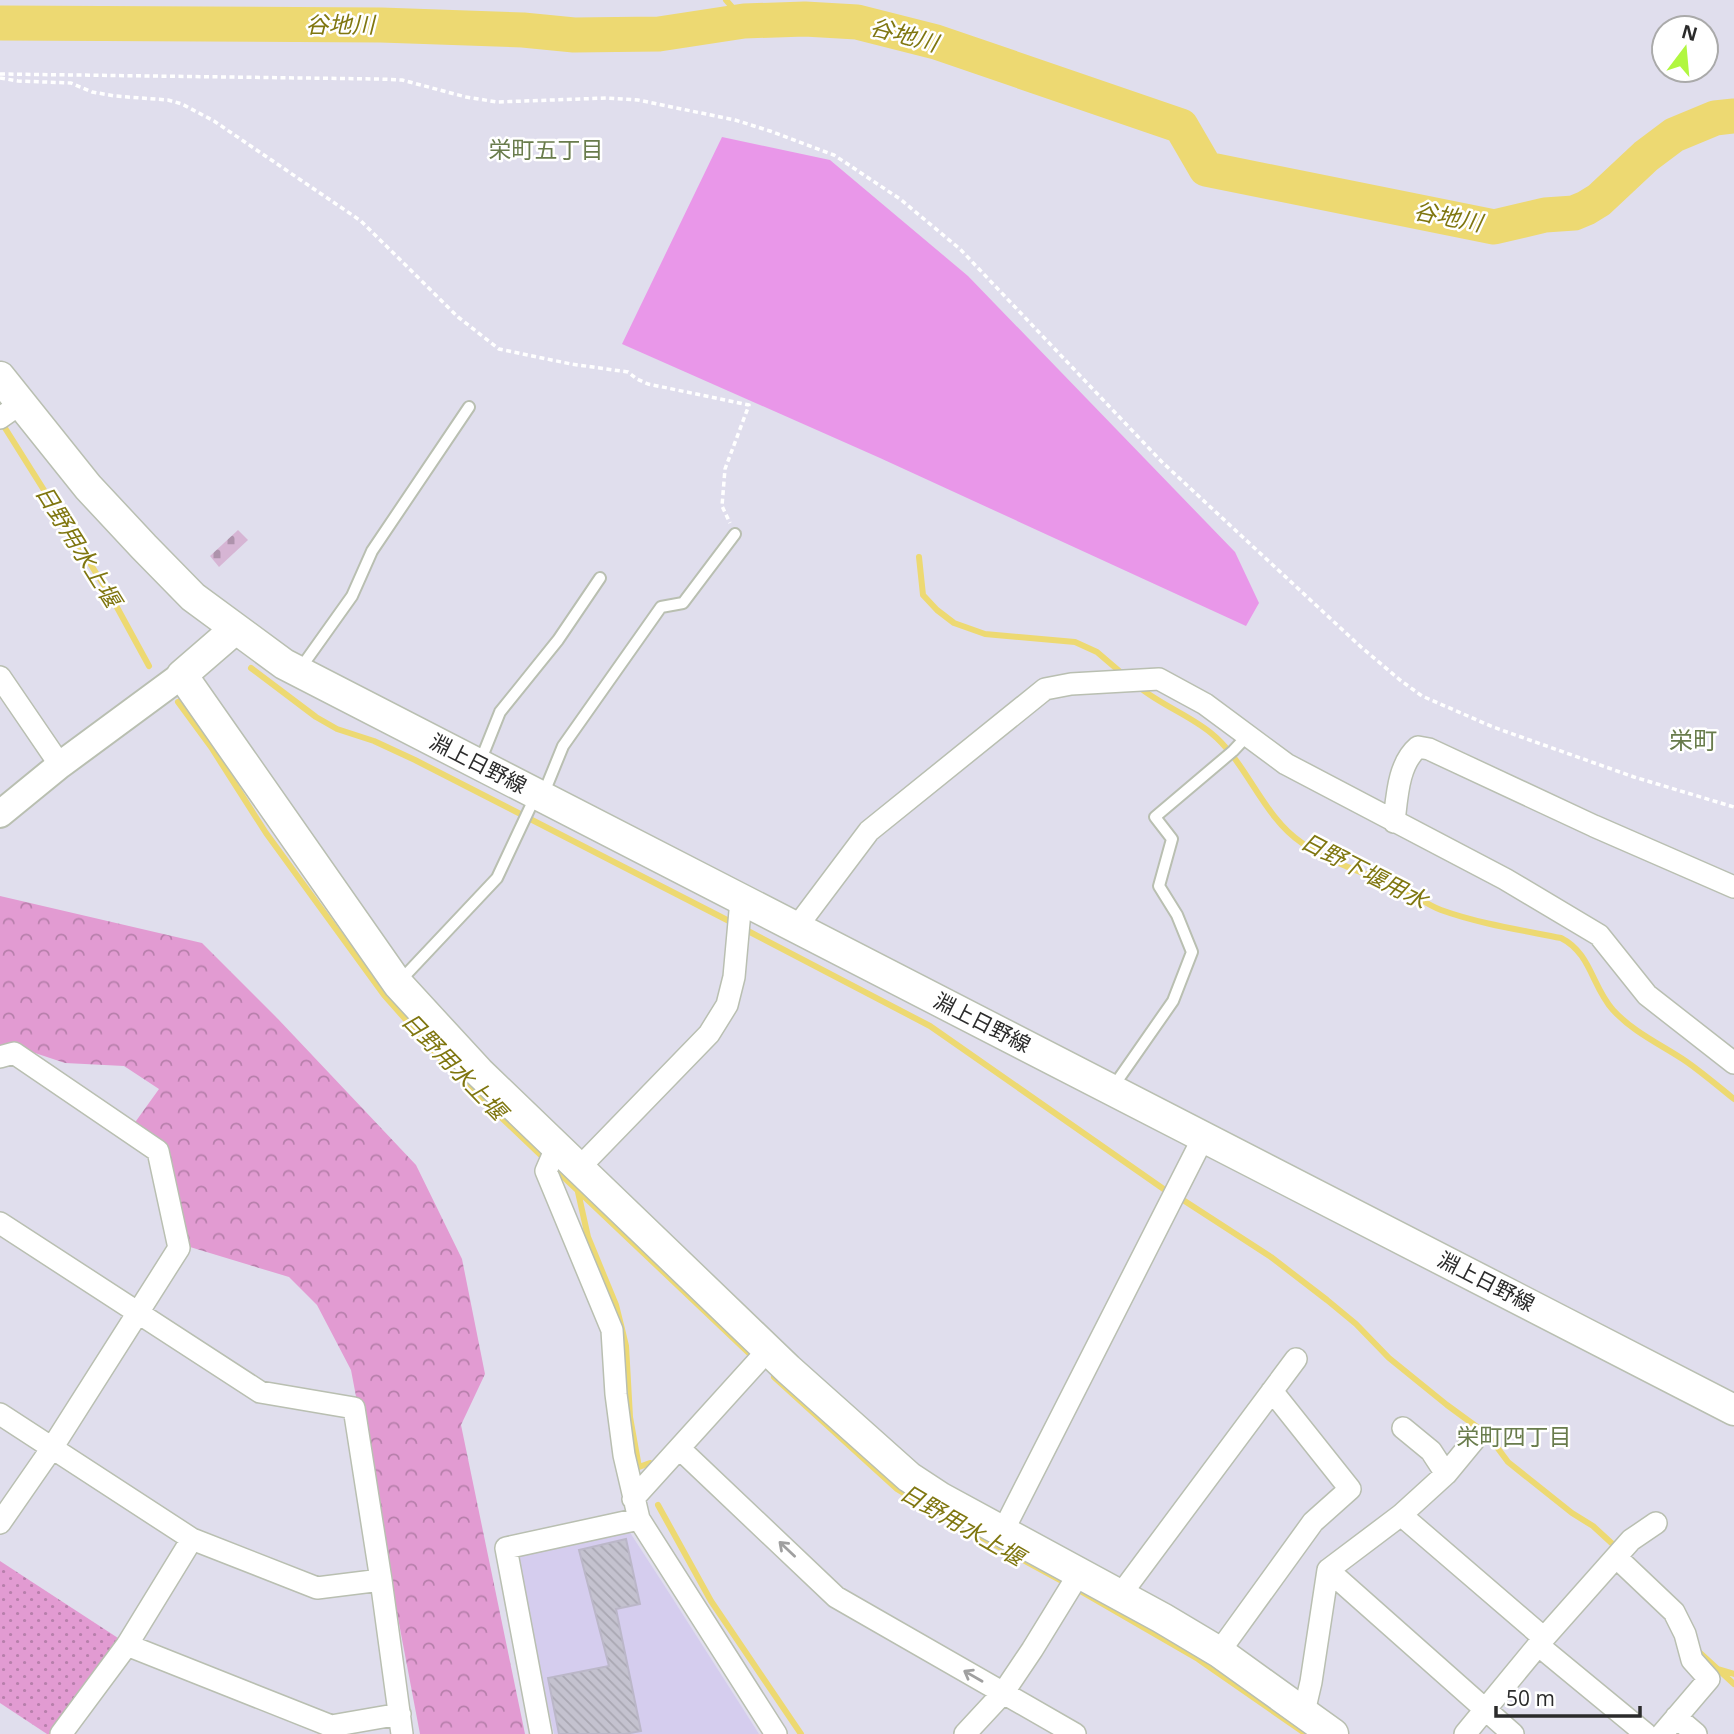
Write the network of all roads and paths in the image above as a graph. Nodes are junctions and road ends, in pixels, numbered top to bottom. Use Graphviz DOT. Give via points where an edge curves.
graph roads {
  1 [pos="0,76"];
  2 [pos="0,377"];
  3 [pos="469,407"];
  4 [pos="10,411"];
  5 [pos="736,534"];
  6 [pos="600,578"];
  7 [pos="234,629"];
  8 [pos="298,671"];
  9 [pos="182,675"];
  10 [pos="0,677"];
  11 [pos="1242,741"];
  12 [pos="60,765"];
  13 [pos="478,765"];
  14 [pos="540,796"];
  15 [pos="1734,807"];
  16 [pos="0,814"];
  17 [pos="1394,822"];
  18 [pos="1734,887"];
  19 [pos="741,900"];
  20 [pos="796,928"];
  21 [pos="398,984"];
  22 [pos="0,1057"];
  23 [pos="1734,1063"];
  24 [pos="1112,1089"];
  25 [pos="1204,1136"];
  26 [pos="556,1148"];
  27 [pos="578,1169"];
  28 [pos="0,1223"];
  29 [pos="137,1312"];
  30 [pos="768,1350"];
  31 [pos="1296,1359"];
  32 [pos="1272,1391"];
  33 [pos="1734,1410"];
  34 [pos="0,1414"];
  35 [pos="1403,1428"];
  36 [pos="1474,1440"];
  37 [pos="52,1448"];
  38 [pos="680,1449"];
  39 [pos="1447,1474"];
  40 [pos="636,1509"];
  41 [pos="1401,1514"];
  42 [pos="0,1523"];
  43 [pos="1656,1523"];
  44 [pos="1003,1531"];
  45 [pos="192,1539"];
  46 [pos="1616,1557"];
  47 [pos="1328,1570"];
  48 [pos="1080,1572"];
  49 [pos="382,1580"];
  50 [pos="1121,1594"];
  51 [pos="1541,1642"];
  52 [pos="127,1645"];
  53 [pos="1219,1652"];
  54 [pos="1003,1693"];
  55 [pos="1485,1710"];
  56 [pos="1304,1712"];
  57 [pos="1676,1717"];
  58 [pos="401,1724"];
  59 [pos="61,1734"];
  60 [pos="541,1734"];
  61 [pos="776,1734"];
  62 [pos="965,1734"];
  63 [pos="1075,1734"];
  64 [pos="1333,1734"];
  65 [pos="1465,1734"];
  66 [pos="1513,1734"];
  67 [pos="1646,1734"];
  68 [pos="1661,1734"];
  69 [pos="1696,1734"];
  1 -- 5 [label="path" via="71,83 115,96 169,100 214,121 360,221 458,317 499,349 628,372 648,384 749,405 725,469 722,506"];
  1 -- 15 [label="path" via="379,79 497,102 630,99 735,120 816,147 891,192 960,249 1162,462 1399,680 1433,702 1493,727"];
  2 -- 4 [label="main road, 淵上日野線"];
  3 -- 8 [label="lane" via="372,551 352,596"];
  4 -- 7 [label="main road, 淵上日野線" via="193,597"];
  5 -- 14 [label="lane" via="683,603 661,607 563,746"];
  6 -- 13 [label="lane" via="500,712"];
  7 -- 8 [label="main road, 淵上日野線"];
  7 -- 9 [label="main road"];
  8 -- 13 [label="main road, 淵上日野線"];
  9 -- 12 [label="street"];
  9 -- 21 [label="main road"];
  10 -- 12 [label="street"];
  11 -- 17 [label="street"];
  11 -- 20 [label="street" via="1205,704 1159,679 1045,689 869,831"];
  11 -- 24 [label="lane" via="1155,817 1172,839 1159,886 1192,952 1173,1001"];
  12 -- 16 [label="street"];
  13 -- 14 [label="main road, 淵上日野線"];
  14 -- 19 [label="main road, 淵上日野線"];
  14 -- 21 [label="lane" via="497,878"];
  17 -- 18 [label="street" via="1409,754 1418,747 1429,749"];
  17 -- 23 [label="street" via="1599,934 1647,995"];
  19 -- 20 [label="main road, 淵上日野線"];
  19 -- 27 [label="street" via="727,1005 709,1034"];
  20 -- 24 [label="main road, 淵上日野線"];
  21 -- 26 [label="main road"];
  22 -- 29 [label="street" via="14,1053 158,1151 179,1248"];
  24 -- 25 [label="main road, 淵上日野線"];
  25 -- 33 [label="main road, 淵上日野線"];
  25 -- 44 [label="street"];
  26 -- 27 [label="main road"];
  26 -- 40 [label="street" via="546,1171 612,1330 622,1443"];
  27 -- 30 [label="main road"];
  28 -- 29 [label="street"];
  29 -- 37 [label="street"];
  29 -- 49 [label="street" via="260,1392 354,1408"];
  30 -- 38 [label="street"];
  30 -- 44 [label="main road" via="909,1478"];
  31 -- 32 [label="street"];
  32 -- 50 [label="street"];
  32 -- 53 [label="street" via="1350,1489 1313,1522"];
  34 -- 37 [label="street"];
  35 -- 39 [label="street" via="1430,1451"];
  36 -- 39 [label="street"];
  37 -- 42 [label="street"];
  37 -- 45 [label="street"];
  38 -- 40 [label="street"];
  54 -- 38 [label="street, one-way" via="836,1597"];
  39 -- 41 [label="street"];
  40 -- 60 [label="street" via="506,1548"];
  40 -- 61 [label="street"];
  41 -- 47 [label="street"];
  41 -- 51 [label="street"];
  43 -- 46 [label="street"];
  44 -- 48 [label="main road"];
  45 -- 49 [label="street" via="317,1588"];
  45 -- 52 [label="street"];
  46 -- 51 [label="street"];
  46 -- 57 [label="street" via="1674,1612 1692,1660 1709,1679"];
  47 -- 55 [label="street"];
  47 -- 56 [label="street"];
  48 -- 50 [label="main road"];
  48 -- 54 [label="street"];
  49 -- 58 [label="street"];
  50 -- 53 [label="main road"];
  51 -- 55 [label="street"];
  51 -- 67 [label="street"];
  52 -- 58 [label="street" via="331,1726"];
  52 -- 59 [label="street"];
  53 -- 56 [label="main road"];
  54 -- 62 [label="street"];
  54 -- 63 [label="street"];
  55 -- 65 [label="street"];
  55 -- 66 [label="street"];
  56 -- 64 [label="main road"];
  57 -- 68 [label="street"];
  57 -- 69 [label="street"];
}
